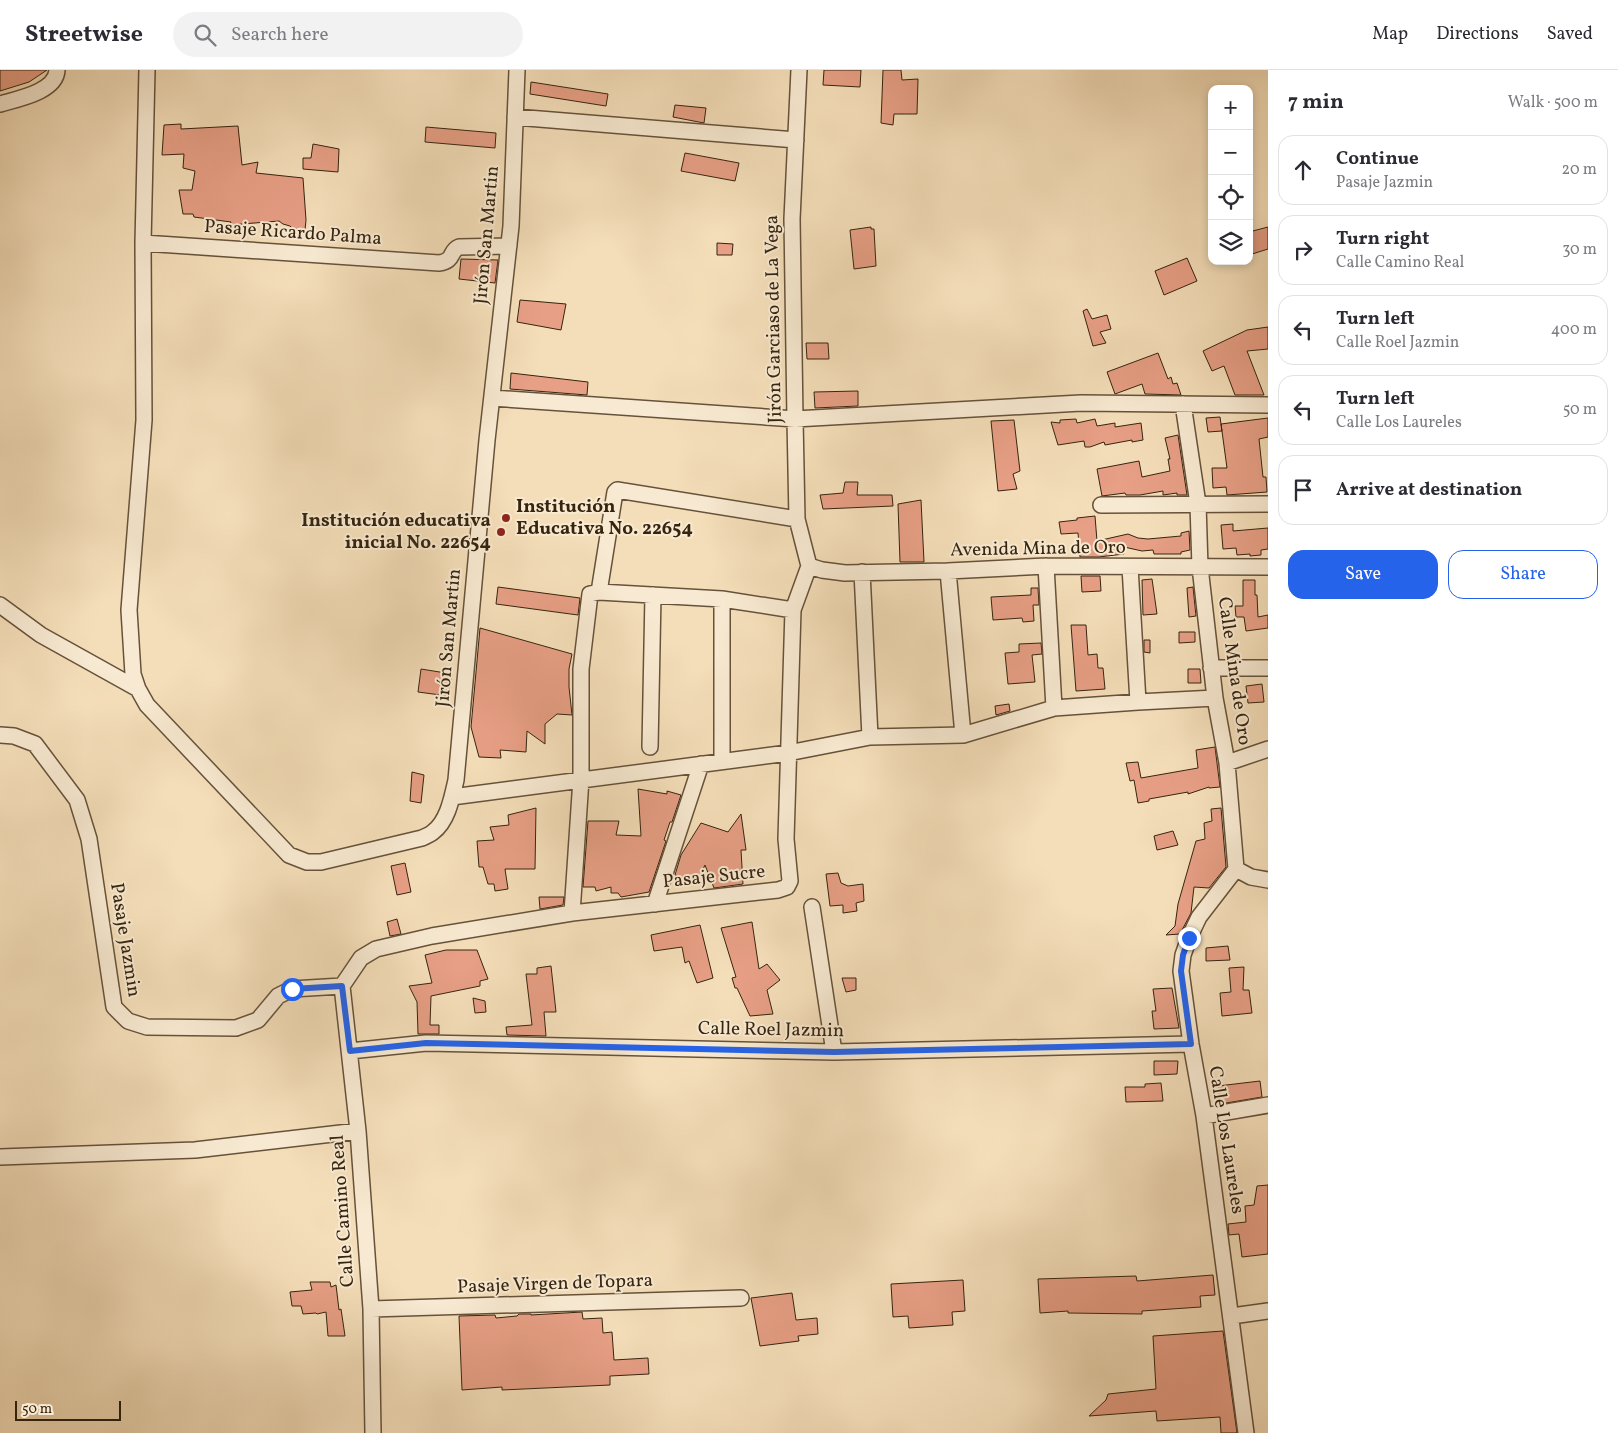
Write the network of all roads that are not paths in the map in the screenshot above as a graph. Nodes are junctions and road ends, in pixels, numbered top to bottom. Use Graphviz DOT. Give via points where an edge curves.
graph roads {
  1 [pos="57,70"];
  2 [pos="147,70"];
  3 [pos="517,70"];
  4 [pos="799,70"];
  5 [pos="0,104"];
  6 [pos="515,117"];
  7 [pos="796,140"];
  8 [pos="143,243"];
  9 [pos="508,246"];
  10 [pos="492,398"];
  11 [pos="1182,404"];
  12 [pos="1268,405"];
  13 [pos="795,419"];
  14 [pos="1198,504"];
  15 [pos="1268,504"];
  16 [pos="1101,506"];
  17 [pos="797,519"];
  18 [pos="809,566"];
  19 [pos="1046,566"];
  20 [pos="1130,567"];
  21 [pos="1200,567"];
  22 [pos="1268,567"];
  23 [pos="948,571"];
  24 [pos="862,572"];
  25 [pos="599,592"];
  26 [pos="653,595"];
  27 [pos="722,599"];
  28 [pos="0,605"];
  29 [pos="793,610"];
  30 [pos="1211,668"];
  31 [pos="1268,668"];
  32 [pos="138,689"];
  33 [pos="1215,698"];
  34 [pos="1138,702"];
  35 [pos="1054,708"];
  36 [pos="0,735"];
  37 [pos="963,735"];
  38 [pos="870,737"];
  39 [pos="650,747"];
  40 [pos="1268,749"];
  41 [pos="788,753"];
  42 [pos="722,761"];
  43 [pos="1227,763"];
  44 [pos="701,764"];
  45 [pos="581,779"];
  46 [pos="452,797"];
  47 [pos="1236,869"];
  48 [pos="1268,880"];
  49 [pos="655,904"];
  50 [pos="812,907"];
  51 [pos="572,913"];
  52 [pos="342,986"];
  53 [pos="1191,1044"];
  54 [pos="350,1051"];
  55 [pos="834,1052"];
  56 [pos="1268,1104"];
  57 [pos="1204,1116"];
  58 [pos="358,1131"];
  59 [pos="0,1157"];
  60 [pos="741,1298"];
  61 [pos="371,1309"];
  62 [pos="1268,1311"];
  63 [pos="1232,1316"];
  64 [pos="373,1433"];
  65 [pos="1246,1433"];
  1 -- 5 [label="street" via="52,82 38,92"];
  2 -- 8 [label="street"];
  3 -- 6 [label="street, Jirón San Martin"];
  4 -- 7 [label="street, Jirón Garciaso de La Vega"];
  6 -- 7 [label="street"];
  6 -- 9 [label="street, Jirón San Martin"];
  7 -- 13 [label="street, Jirón Garciaso de La Vega" via="792,219"];
  8 -- 9 [label="street, Pasaje Ricardo Palma" via="439,263 447,261 459,247"];
  8 -- 32 [label="street" via="144,420 129,610 133,674"];
  9 -- 10 [label="street, Jirón San Martin"];
  10 -- 13 [label="street"];
  10 -- 46 [label="street, Jirón San Martin"];
  11 -- 12 [label="street"];
  11 -- 13 [label="street" via="1081,403"];
  11 -- 14 [label="street, Calle Mina de Oro"];
  13 -- 17 [label="street, Jirón Garciaso de La Vega"];
  14 -- 15 [label="street"];
  14 -- 16 [label="street"];
  14 -- 21 [label="street, Calle Mina de Oro"];
  17 -- 18 [label="street, Jirón Garciaso de La Vega"];
  17 -- 25 [label="street" via="617,490"];
  18 -- 24 [label="street, Avenida Mina de Oro" via="845,573"];
  18 -- 29 [label="street, Pasaje Sucre"];
  19 -- 20 [label="street, Avenida Mina de Oro"];
  19 -- 23 [label="street, Avenida Mina de Oro"];
  19 -- 35 [label="street"];
  20 -- 21 [label="street, Avenida Mina de Oro"];
  20 -- 34 [label="street"];
  21 -- 22 [label="street, Avenida Mina de Oro"];
  21 -- 30 [label="street, Calle Mina de Oro"];
  23 -- 24 [label="street, Avenida Mina de Oro"];
  23 -- 37 [label="street"];
  24 -- 38 [label="street"];
  25 -- 26 [label="street"];
  25 -- 45 [label="street" via="590,594 581,669"];
  26 -- 27 [label="street"];
  26 -- 39 [label="street"];
  27 -- 29 [label="street"];
  27 -- 42 [label="street"];
  28 -- 32 [label="street" via="41,634"];
  29 -- 41 [label="street, Pasaje Sucre"];
  30 -- 31 [label="street"];
  30 -- 33 [label="street, Calle Mina de Oro"];
  32 -- 46 [label="street, Jirón San Martin" via="148,705 289,856 307,862 321,862 422,838 434,832"];
  33 -- 34 [label="street"];
  33 -- 43 [label="street, Calle Mina de Oro"];
  34 -- 35 [label="street"];
  35 -- 37 [label="street"];
  36 -- 52 [label="street, Pasaje Jazmin" via="14,736 35,744 77,800 89,838 114,1007 128,1021 148,1026 236,1028 258,1020 278,996 292,989"];
  37 -- 38 [label="street"];
  38 -- 41 [label="street"];
  40 -- 43 [label="street"];
  41 -- 42 [label="street"];
  41 -- 49 [label="street, Pasaje Sucre" via="786,839 790,881 787,887"];
  42 -- 44 [label="street"];
  43 -- 47 [label="street, Calle Mina de Oro"];
  44 -- 45 [label="street"];
  44 -- 49 [label="street"];
  45 -- 46 [label="street"];
  45 -- 51 [label="street"];
  47 -- 48 [label="street" via="1251,877"];
  47 -- 53 [label="street, Calle Los Laureles" via="1199,917 1183,955 1181,971"];
  49 -- 51 [label="street, Pasaje Sucre"];
  50 -- 55 [label="street"];
  51 -- 52 [label="street, Pasaje Sucre" via="432,936 376,949 360,958"];
  52 -- 54 [label="street, Calle Camino Real"];
  53 -- 55 [label="street, Calle Roel Jazmin"];
  53 -- 57 [label="street, Calle Los Laureles"];
  54 -- 55 [label="street, Calle Roel Jazmin" via="426,1043"];
  54 -- 58 [label="street, Calle Camino Real"];
  56 -- 57 [label="street"];
  57 -- 63 [label="street, Calle Los Laureles"];
  58 -- 59 [label="street" via="195,1150"];
  58 -- 61 [label="street, Calle Camino Real"];
  60 -- 61 [label="street, Pasaje Virgen de Topara"];
  61 -- 64 [label="street, Calle Camino Real"];
  62 -- 63 [label="street"];
  63 -- 65 [label="street, Calle Los Laureles"];
}
